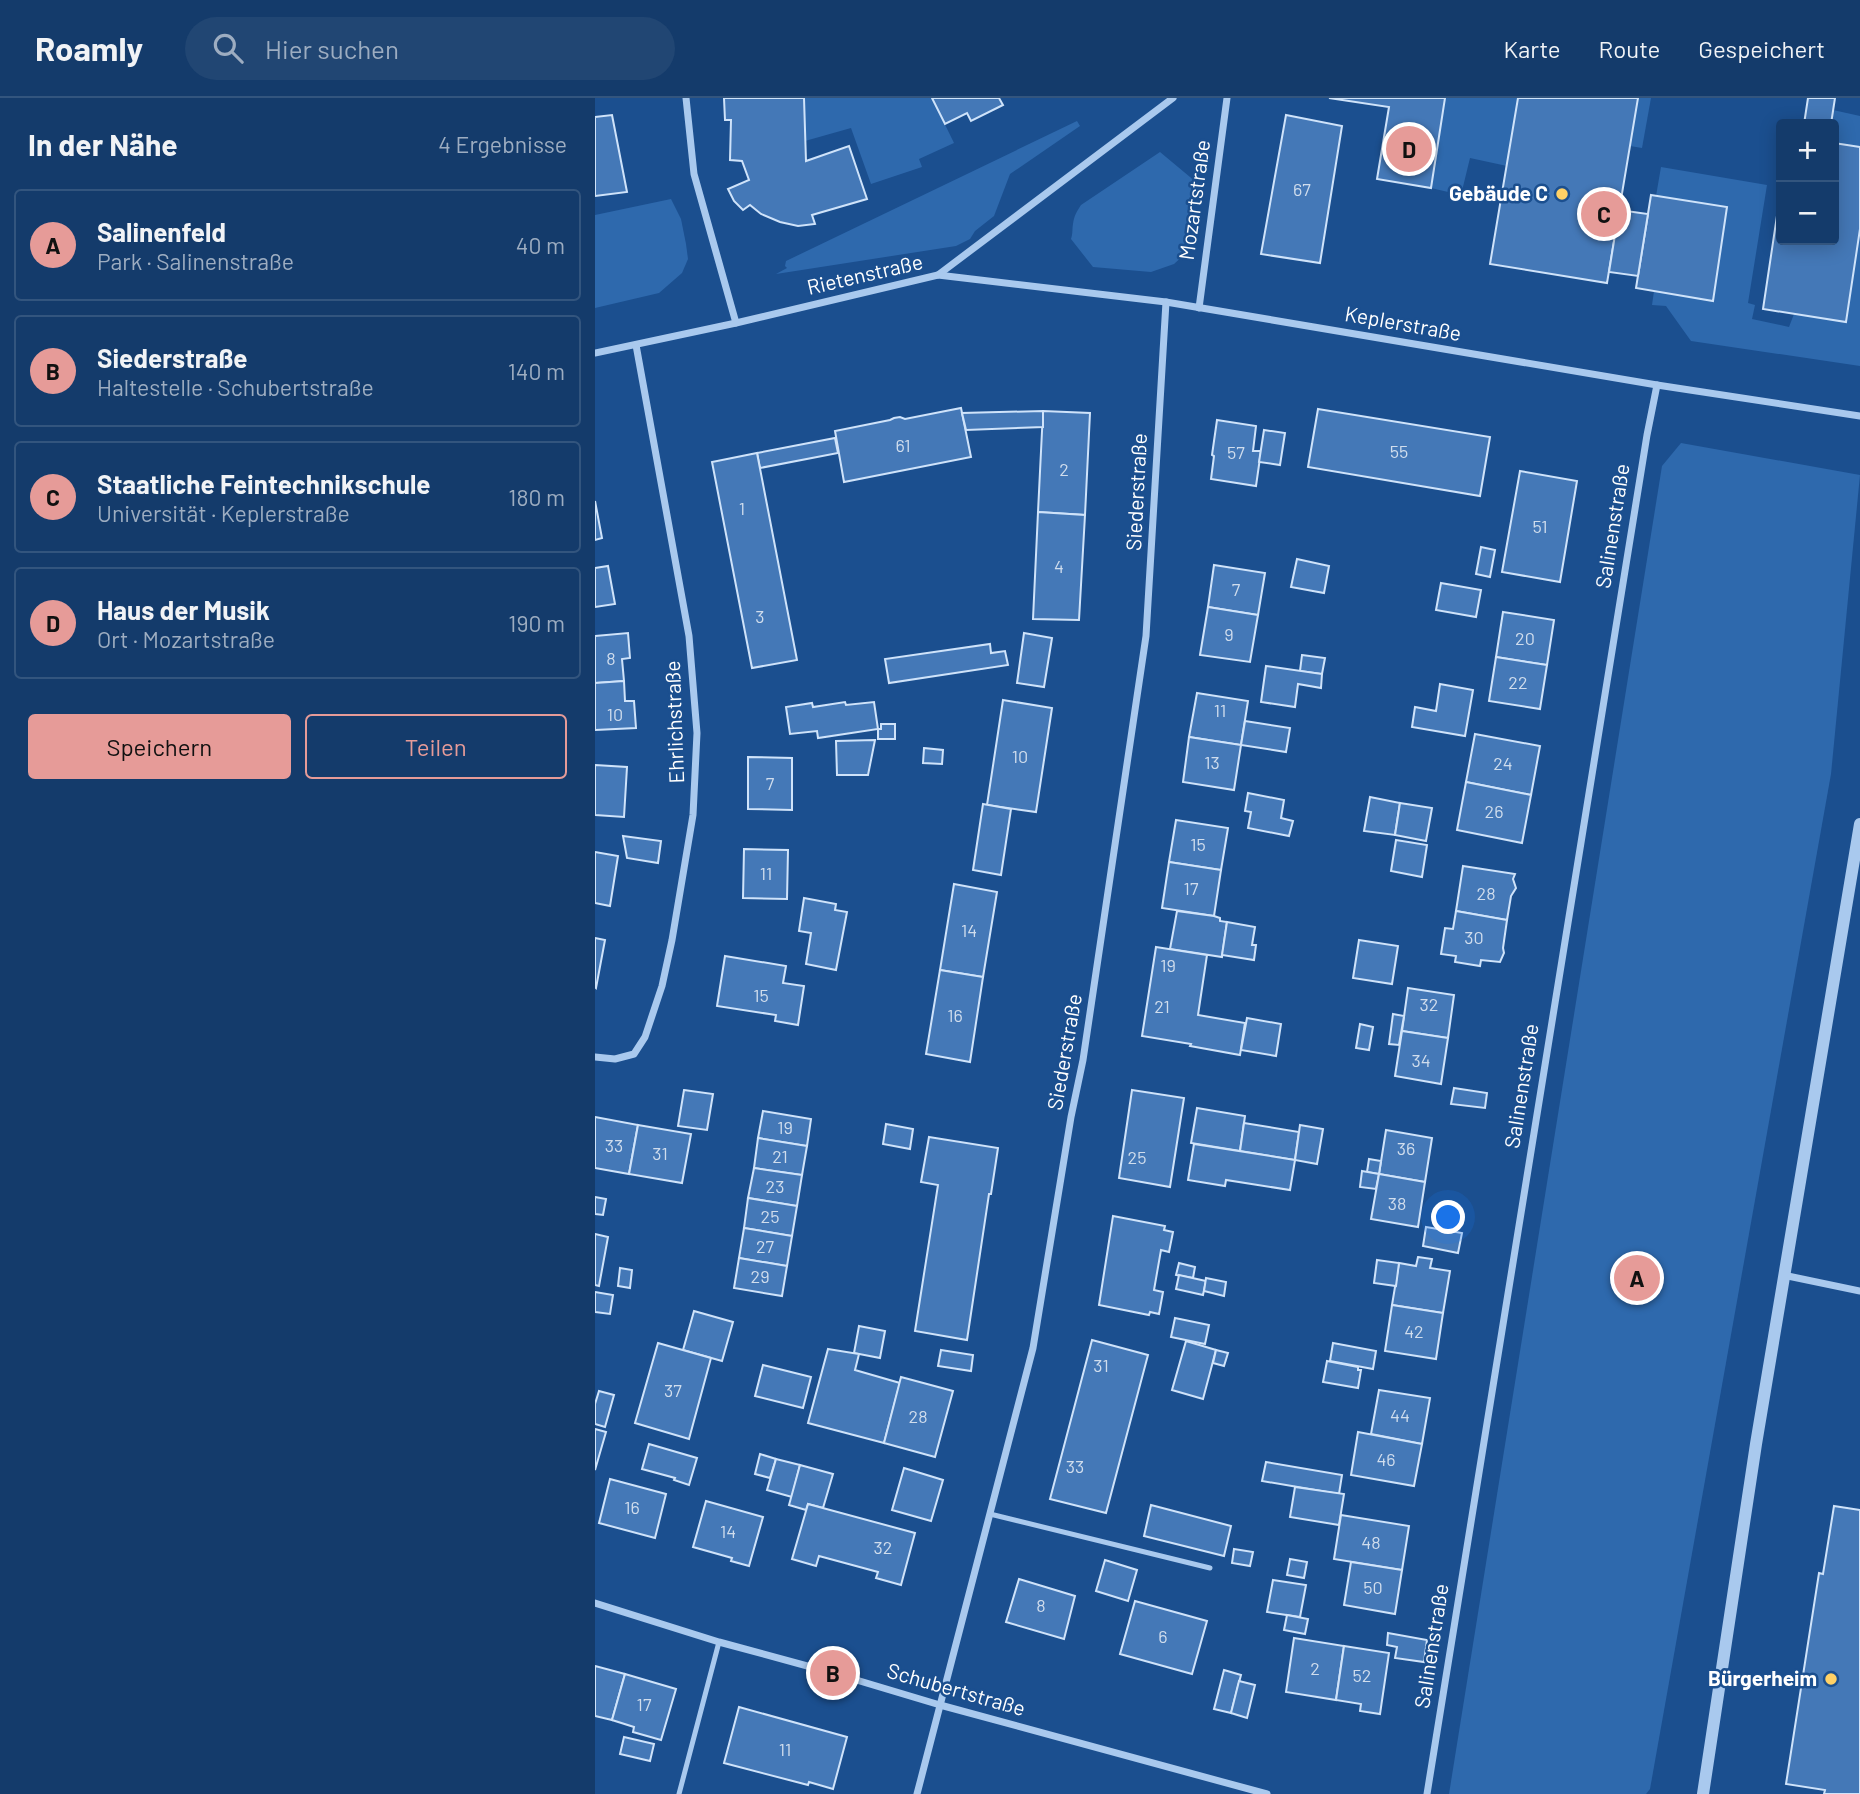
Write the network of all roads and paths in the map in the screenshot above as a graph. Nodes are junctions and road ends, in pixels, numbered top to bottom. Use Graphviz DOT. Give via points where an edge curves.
graph roads {
  1 [pos="686,98"];
  2 [pos="1173,98"];
  3 [pos="1227,98"];
  4 [pos="938,275"];
  5 [pos="1166,302"];
  6 [pos="1199,307"];
  7 [pos="736,323"];
  8 [pos="636,345"];
  9 [pos="595,353"];
  10 [pos="1657,384"];
  11 [pos="1860,416"];
  12 [pos="1860,824"];
  13 [pos="595,1057"];
  14 [pos="1783,1275"];
  15 [pos="1860,1291"];
  16 [pos="990,1514"];
  17 [pos="1210,1567"];
  18 [pos="595,1604"];
  19 [pos="719,1642"];
  20 [pos="940,1705"];
  21 [pos="679,1794"];
  22 [pos="917,1794"];
  23 [pos="1267,1794"];
  24 [pos="1427,1794"];
  25 [pos="1703,1794"];
  1 -- 7 [label="street" via="694,174"];
  2 -- 4 [label="street, Rietenstraße"];
  3 -- 6 [label="street, Mozartstraße"];
  4 -- 5 [label="street, Keplerstraße"];
  4 -- 7 [label="street, Rietenstraße"];
  5 -- 6 [label="street, Keplerstraße"];
  5 -- 16 [label="street, Siederstraße" via="1146,636 1083,1060 1033,1348"];
  6 -- 10 [label="street, Keplerstraße"];
  7 -- 8 [label="street, Rietenstraße"];
  8 -- 9 [label="street, Rietenstraße"];
  8 -- 13 [label="street, Ehrlichstraße" via="689,636 697,733 693,815 672,940 645,1037 634,1054 615,1059"];
  10 -- 11 [label="street, Keplerstraße"];
  10 -- 24 [label="street, Salinenstraße"];
  12 -- 14 [label="street"];
  14 -- 15 [label="street"];
  14 -- 25 [label="street"];
  16 -- 17 [label="lane"];
  16 -- 20 [label="street, Siederstraße"];
  18 -- 19 [label="street, Schubertstraße"];
  19 -- 20 [label="street, Schubertstraße"];
  19 -- 21 [label="lane"];
  20 -- 22 [label="street, Siederstraße"];
  20 -- 23 [label="street, Schubertstraße"];
}
